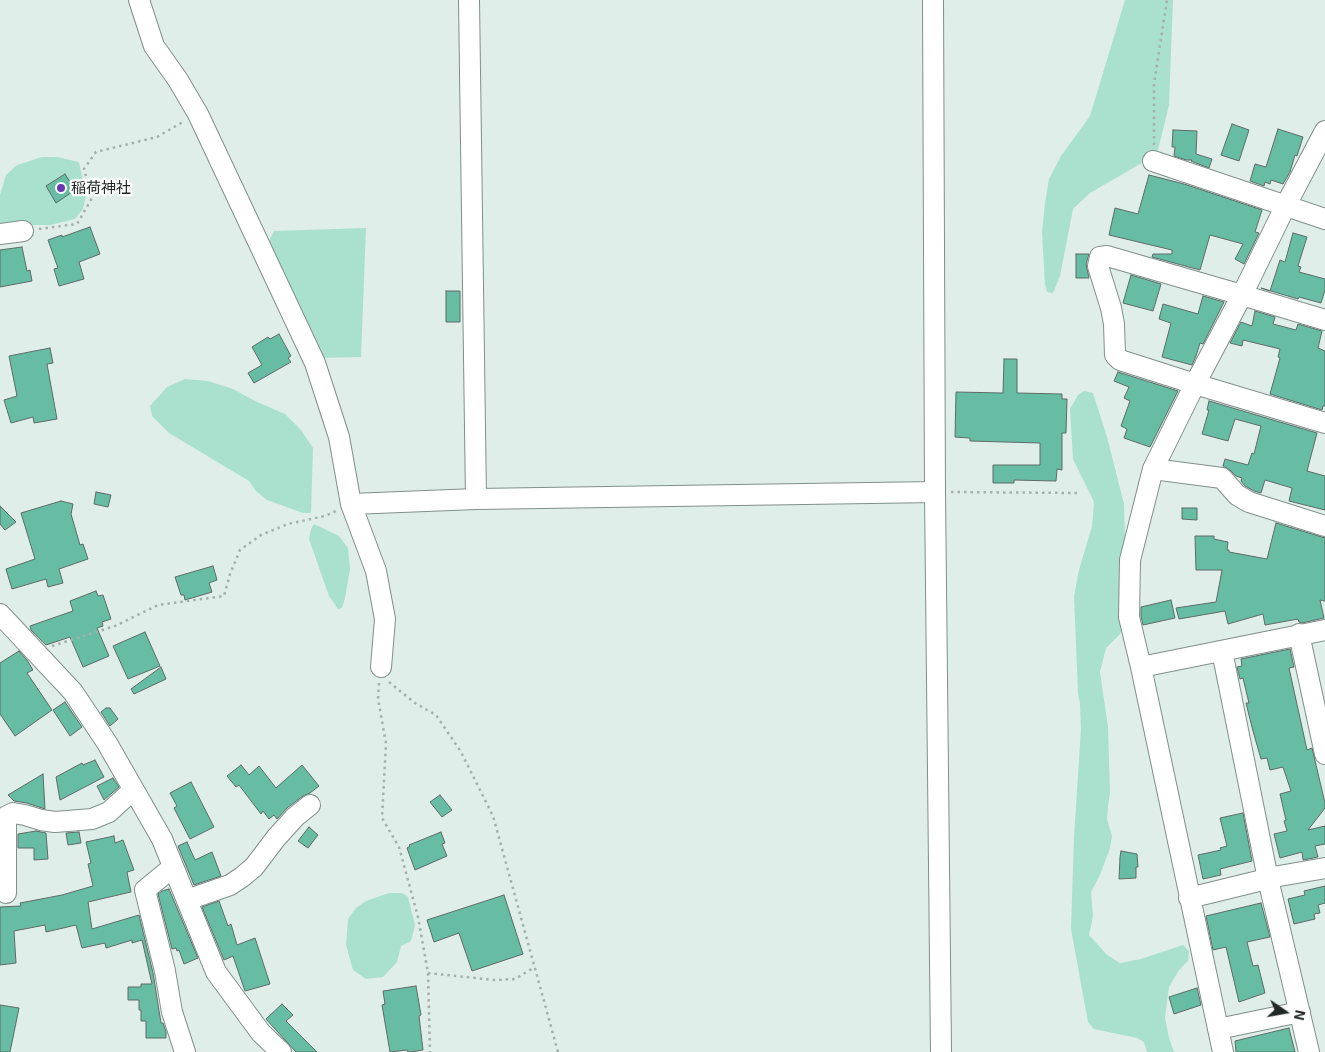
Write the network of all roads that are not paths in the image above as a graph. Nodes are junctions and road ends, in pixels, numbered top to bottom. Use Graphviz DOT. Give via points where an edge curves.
graph roads {
  1 [pos="139,0"];
  2 [pos="470,0"];
  3 [pos="933,0"];
  4 [pos="1325,131"];
  5 [pos="1320,152"];
  6 [pos="1153,160"];
  7 [pos="1286,205"];
  8 [pos="1325,219"];
  9 [pos="23,232"];
  10 [pos="0,234"];
  11 [pos="1242,295"];
  12 [pos="1325,320"];
  13 [pos="1195,384"];
  14 [pos="1325,423"];
  15 [pos="1153,469"];
  16 [pos="935,492"];
  17 [pos="476,499"];
  18 [pos="351,504"];
  19 [pos="1325,526"];
  20 [pos="0,614"];
  21 [pos="1325,630"];
  22 [pos="1299,634"];
  23 [pos="1222,651"];
  24 [pos="381,667"];
  25 [pos="1141,667"];
  26 [pos="1325,754"];
  27 [pos="133,790"];
  28 [pos="310,805"];
  29 [pos="173,867"];
  30 [pos="1325,868"];
  31 [pos="1268,879"];
  32 [pos="6,893"];
  33 [pos="1190,898"];
  34 [pos="187,900"];
  35 [pos="1300,1012"];
  36 [pos="1218,1029"];
  37 [pos="185,1052"];
  38 [pos="281,1052"];
  39 [pos="941,1052"];
  40 [pos="1223,1052"];
  41 [pos="1309,1052"];
  1 -- 18 [label="street" via="154,46 198,114 316,363 339,436"];
  2 -- 17 [label="street"];
  3 -- 16 [label="street"];
  4 -- 5 [label="street"];
  5 -- 7 [label="street"];
  6 -- 7 [label="street"];
  7 -- 8 [label="street"];
  7 -- 11 [label="street"];
  9 -- 10 [label="street"];
  11 -- 12 [label="street"];
  11 -- 13 [label="street"];
  11 -- 13 [label="street" via="1107,256 1100,257 1098,266 1114,324 1115,355 1120,360"];
  13 -- 14 [label="street"];
  13 -- 15 [label="street"];
  15 -- 19 [label="street" via="1222,478 1236,495 1249,502"];
  15 -- 25 [label="street" via="1130,560 1129,617"];
  16 -- 17 [label="street"];
  16 -- 39 [label="street"];
  17 -- 18 [label="street"];
  18 -- 24 [label="street" via="376,571 385,619"];
  20 -- 27 [label="street" via="73,692 107,742"];
  21 -- 22 [label="street"];
  22 -- 23 [label="street"];
  22 -- 26 [label="street"];
  23 -- 25 [label="street"];
  23 -- 31 [label="street"];
  25 -- 33 [label="street"];
  27 -- 29 [label="street" via="162,839"];
  27 -- 32 [label="street" via="109,812 92,819 55,822 13,813 8,816"];
  28 -- 34 [label="street" via="295,817 242,877 230,885"];
  29 -- 34 [label="street"];
  29 -- 37 [label="street" via="145,890 172,1012"];
  30 -- 31 [label="street"];
  31 -- 33 [label="street"];
  31 -- 35 [label="street"];
  33 -- 36 [label="street"];
  34 -- 38 [label="street" via="216,972 261,1033"];
  35 -- 36 [label="street"];
  35 -- 41 [label="street"];
  36 -- 40 [label="street"];
}
